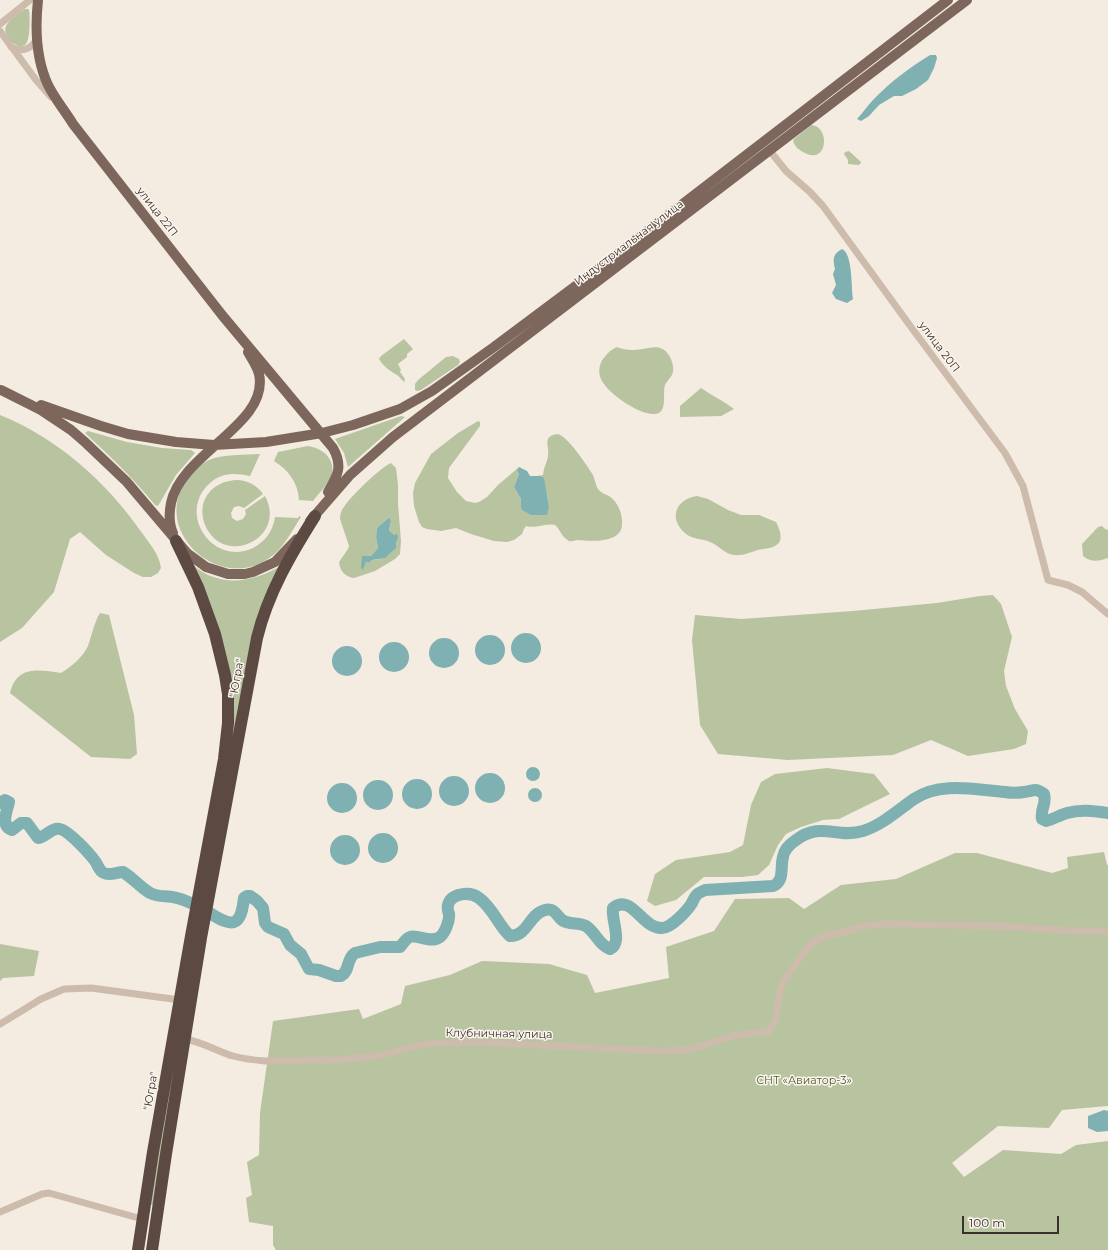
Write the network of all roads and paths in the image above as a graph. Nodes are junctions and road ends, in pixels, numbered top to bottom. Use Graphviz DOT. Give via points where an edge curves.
graph roads {
  1 [pos="38,0"];
  2 [pos="948,0"];
  3 [pos="968,0"];
  4 [pos="27,2"];
  5 [pos="37,14"];
  6 [pos="0,24"];
  7 [pos="0,31"];
  8 [pos="37,39"];
  9 [pos="11,47"];
  10 [pos="73,124"];
  11 [pos="770,151"];
  12 [pos="222,315"];
  13 [pos="1,390"];
  14 [pos="322,433"];
  15 [pos="214,445"];
  16 [pos="315,516"];
  17 [pos="176,541"];
  18 [pos="1108,614"];
  19 [pos="205,886"];
  20 [pos="1108,931"];
  21 [pos="196,937"];
  22 [pos="180,1000"];
  23 [pos="0,1024"];
  24 [pos="185,1039"];
  25 [pos="0,1212"];
  26 [pos="142,1219"];
  27 [pos="156,1221"];
  28 [pos="138,1250"];
  29 [pos="152,1250"];
  1 -- 5 [label="main road, улица 22П"];
  2 -- 14 [label="main road, Индустриальная улица" via="444,384 400,409"];
  3 -- 11 [label="main road, Индустриальная улица"];
  4 -- 5 [label="street"];
  4 -- 6 [label="street"];
  5 -- 8 [label="main road, улица 22П"];
  7 -- 9 [label="street"];
  8 -- 9 [label="street" via="27,50"];
  8 -- 10 [label="main road, улица 22П" via="48,84"];
  9 -- 10 [label="street"];
  10 -- 12 [label="main road, улица 22П"];
  11 -- 16 [label="main road, Индустриальная улица" via="393,437 356,468"];
  11 -- 18 [label="street, улица 20П" via="786,171 823,206 1005,453 1019,477 1025,494 1048,580 1079,590"];
  12 -- 14 [label="main road, улица 22П"];
  12 -- 15 [label="main road, улица 22П" via="253,360 259,376 259,386 251,410"];
  13 -- 15 [label="main road, Индустриальная улица" via="128,434"];
  13 -- 17 [label="main road" via="41,410 71,430 126,481"];
  14 -- 15 [label="main road, Индустриальная улица" via="266,442"];
  14 -- 16 [label="main road, улица 22П" via="337,454 338,472"];
  15 -- 17 [label="main road, улица 22П" via="189,470 174,492 169,518"];
  16 -- 17 [label="main road" via="280,557 253,572 237,575 221,573 206,567"];
  16 -- 19 [label="highway, \"Югра\"" via="275,586 260,627"];
  17 -- 19 [label="highway, \"Югра\"" via="198,587 216,634 228,694 224,759"];
  19 -- 21 [label="highway"];
  20 -- 24 [label="street, Клубничная улица" via="886,924 870,925 826,936 808,947 788,973 780,990 776,1020 768,1032 733,1036 687,1050 661,1052 471,1042 426,1044 383,1055 338,1060 281,1062 232,1056 198,1041"];
  21 -- 22 [label="highway, \"Югра\""];
  21 -- 24 [label="highway"];
  22 -- 23 [label="street" via="91,988 64,990 41,999"];
  22 -- 26 [label="highway, \"Югра\""];
  24 -- 27 [label="highway"];
  25 -- 26 [label="street" via="49,1193"];
  26 -- 27 [label="highway"];
  26 -- 28 [label="highway, \"Югра\""];
  27 -- 29 [label="highway"];
}
